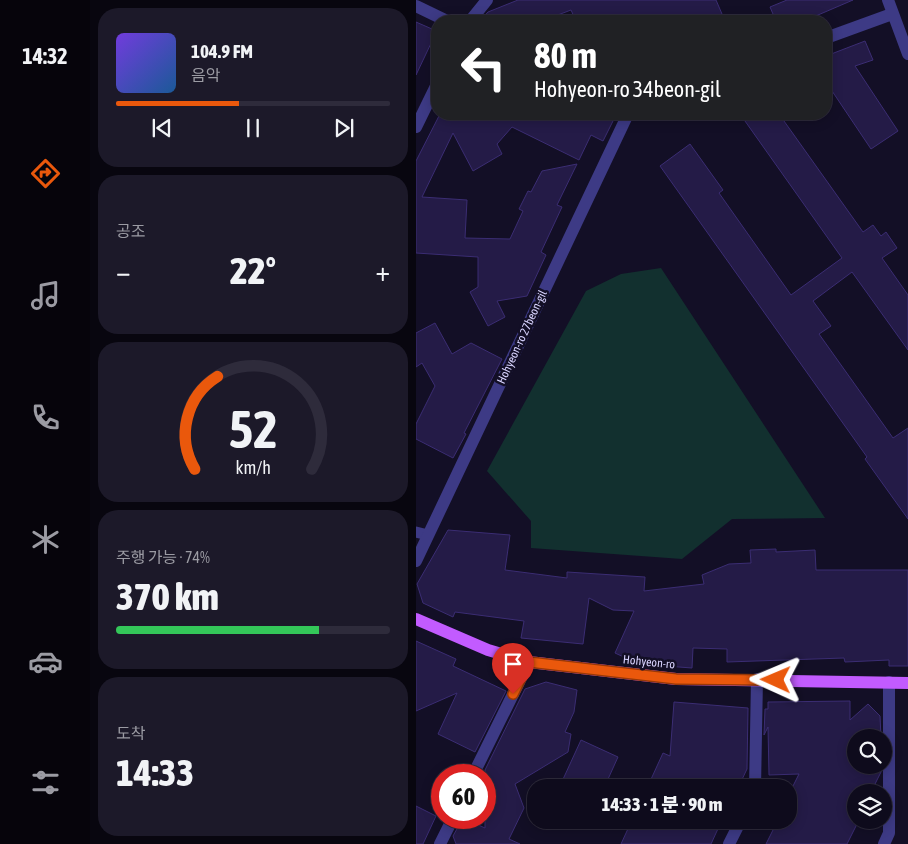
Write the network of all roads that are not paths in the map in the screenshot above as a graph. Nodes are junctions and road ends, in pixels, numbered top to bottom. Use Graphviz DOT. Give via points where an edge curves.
graph roads {
  1 [pos="487,0"];
  2 [pos="888,0"];
  3 [pos="416,6"];
  4 [pos="892,14"];
  5 [pos="435,15"];
  6 [pos="475,15"];
  7 [pos="832,36"];
  8 [pos="908,54"];
  9 [pos="431,96"];
  10 [pos="625,120"];
  11 [pos="416,127"];
  12 [pos="422,533"];
  13 [pos="416,561"];
  14 [pos="416,619"];
  15 [pos="529,662"];
  16 [pos="757,680"];
  17 [pos="889,682"];
  18 [pos="908,682"];
  19 [pos="479,764"];
  20 [pos="755,779"];
  21 [pos="448,829"];
  22 [pos="736,829"];
  23 [pos="440,844"];
  24 [pos="729,844"];
  25 [pos="884,844"];
  1 -- 6 [label="street"];
  2 -- 4 [label="street"];
  3 -- 5 [label="street"];
  4 -- 7 [label="street"];
  4 -- 8 [label="street"];
  9 -- 11 [label="street"];
  10 -- 12 [label="street, Hohyeon-ro 27beon-gil"];
  12 -- 13 [label="street, Hohyeon-ro 27beon-gil"];
  14 -- 15 [label="main road, Hohyeon-ro" via="488,650"];
  15 -- 16 [label="main road, Hohyeon-ro" via="676,679"];
  15 -- 19 [label="street"];
  16 -- 17 [label="main road, Hohyeon-ro"];
  16 -- 20 [label="street"];
  17 -- 18 [label="main road, Hohyeon-ro"];
  17 -- 25 [label="street" via="889,833"];
  21 -- 23 [label="street"];
  22 -- 24 [label="street"];
}
